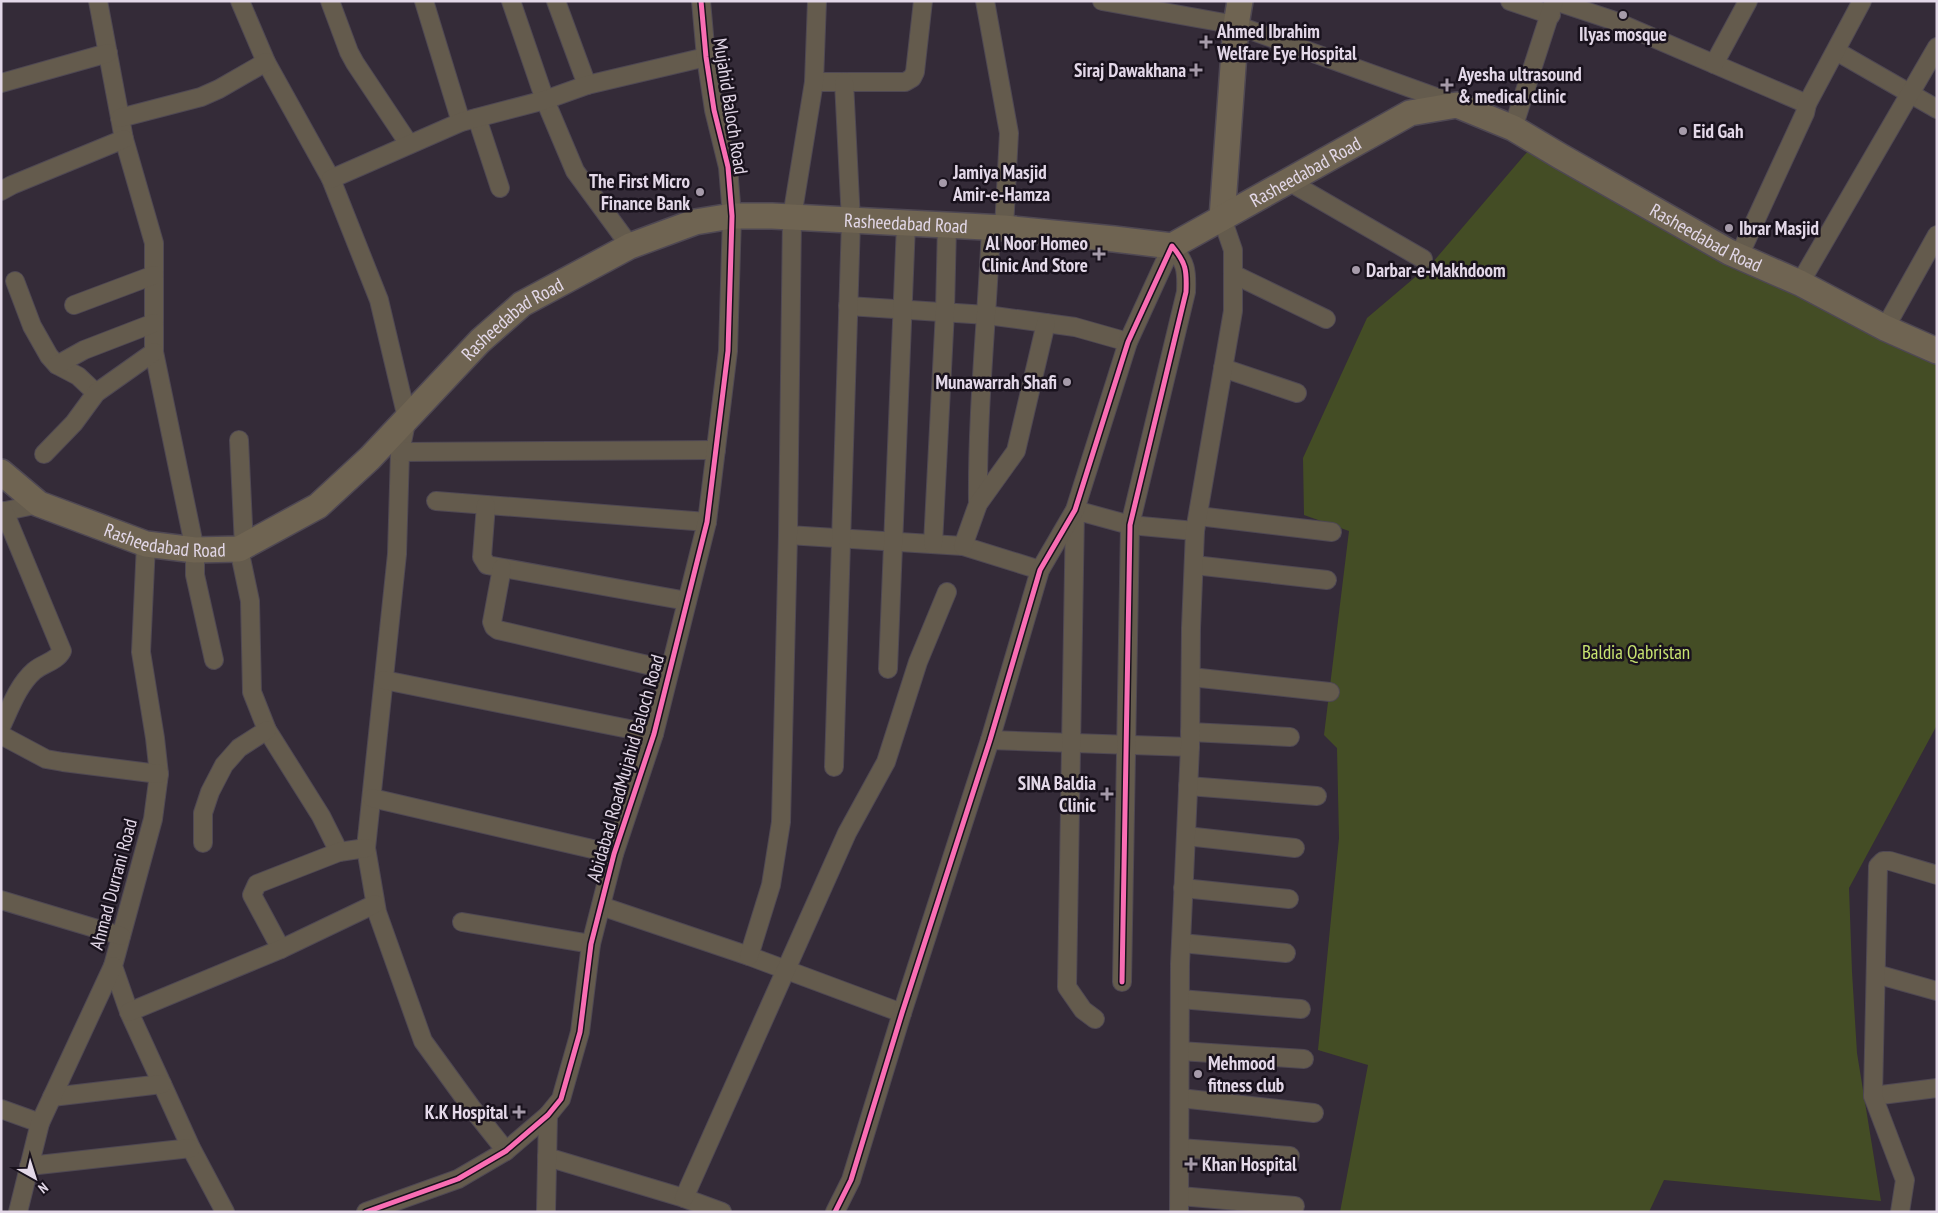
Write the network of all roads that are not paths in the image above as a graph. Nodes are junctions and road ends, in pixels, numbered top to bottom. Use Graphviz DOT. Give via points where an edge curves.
graph roads {
  1 [pos="98,1"];
  2 [pos="240,1"];
  3 [pos="330,1"];
  4 [pos="424,1"];
  5 [pos="511,1"];
  6 [pos="556,1"];
  7 [pos="701,1"];
  8 [pos="817,1"];
  9 [pos="923,1"];
  10 [pos="985,1"];
  11 [pos="1102,1"];
  12 [pos="1510,1"];
  13 [pos="1748,1"];
  14 [pos="1862,1"];
  15 [pos="1553,6"];
  16 [pos="1238,13"];
  17 [pos="1937,47"];
  18 [pos="1836,51"];
  19 [pos="108,53"];
  20 [pos="706,57"];
  21 [pos="266,62"];
  22 [pos="1714,64"];
  23 [pos="814,82"];
  24 [pos="844,82"];
  25 [pos="1,83"];
  26 [pos="586,85"];
  27 [pos="1910,94"];
  28 [pos="545,100"];
  29 [pos="1807,104"];
  30 [pos="1458,105"];
  31 [pos="1937,110"];
  32 [pos="120,118"];
  33 [pos="469,120"];
  34 [pos="1513,128"];
  35 [pos="124,139"];
  36 [pos="409,144"];
  37 [pos="330,179"];
  38 [pos="1288,182"];
  39 [pos="500,188"];
  40 [pos="1,191"];
  41 [pos="732,216"];
  42 [pos="792,217"];
  43 [pos="1222,218"];
  44 [pos="851,221"];
  45 [pos="906,224"];
  46 [pos="947,226"];
  47 [pos="997,228"];
  48 [pos="1937,235"];
  49 [pos="630,246"];
  50 [pos="1172,246"];
  51 [pos="1739,256"];
  52 [pos="1423,260"];
  53 [pos="1233,274"];
  54 [pos="154,275"];
  55 [pos="15,281"];
  56 [pos="1800,283"];
  57 [pos="74,305"];
  58 [pos="848,306"];
  59 [pos="904,309"];
  60 [pos="945,311"];
  61 [pos="987,315"];
  62 [pos="1326,319"];
  63 [pos="154,323"];
  64 [pos="1046,323"];
  65 [pos="1886,328"];
  66 [pos="1128,342"];
  67 [pos="1937,351"];
  68 [pos="154,352"];
  69 [pos="57,365"];
  70 [pos="1223,368"];
  71 [pos="96,393"];
  72 [pos="1297,394"];
  73 [pos="407,418"];
  74 [pos="239,440"];
  75 [pos="716,450"];
  76 [pos="400,452"];
  77 [pos="44,454"];
  78 [pos="1,472"];
  79 [pos="436,501"];
  80 [pos="39,504"];
  81 [pos="486,504"];
  82 [pos="978,504"];
  83 [pos="1075,510"];
  84 [pos="3,511"];
  85 [pos="707,522"];
  86 [pos="1197,524"];
  87 [pos="1130,525"];
  88 [pos="1332,532"];
  89 [pos="788,535"];
  90 [pos="840,538"];
  91 [pos="892,541"];
  92 [pos="146,544"];
  93 [pos="932,544"];
  94 [pos="963,546"];
  95 [pos="242,548"];
  96 [pos="195,550"];
  97 [pos="1194,565"];
  98 [pos="502,568"];
  99 [pos="1040,570"];
  100 [pos="1327,580"];
  101 [pos="947,592"];
  102 [pos="687,602"];
  103 [pos="214,660"];
  104 [pos="888,669"];
  105 [pos="669,670"];
  106 [pos="1191,677"];
  107 [pos="384,680"];
  108 [pos="1330,692"];
  109 [pos="1,728"];
  110 [pos="267,730"];
  111 [pos="654,734"];
  112 [pos="1,735"];
  113 [pos="1290,738"];
  114 [pos="990,740"];
  115 [pos="1190,740"];
  116 [pos="1072,743"];
  117 [pos="1126,745"];
  118 [pos="834,767"];
  119 [pos="159,774"];
  120 [pos="1188,786"];
  121 [pos="1316,796"];
  122 [pos="372,798"];
  123 [pos="1186,836"];
  124 [pos="202,843"];
  125 [pos="366,848"];
  126 [pos="1295,848"];
  127 [pos="339,852"];
  128 [pos="614,854"];
  129 [pos="1937,875"];
  130 [pos="1183,888"];
  131 [pos="1288,899"];
  132 [pos="1,900"];
  133 [pos="375,904"];
  134 [pos="601,906"];
  135 [pos="462,922"];
  136 [pos="121,936"];
  137 [pos="1181,943"];
  138 [pos="591,944"];
  139 [pos="281,949"];
  140 [pos="1286,953"];
  141 [pos="749,956"];
  142 [pos="113,966"];
  143 [pos="786,970"];
  144 [pos="1876,974"];
  145 [pos="1122,982"];
  146 [pos="1937,991"];
  147 [pos="1180,999"];
  148 [pos="1301,1008"];
  149 [pos="129,1012"];
  150 [pos="902,1013"];
  151 [pos="1095,1019"];
  152 [pos="1180,1051"];
  153 [pos="1304,1059"];
  154 [pos="162,1084"];
  155 [pos="1937,1088"];
  156 [pos="1873,1096"];
  157 [pos="52,1097"];
  158 [pos="1180,1098"];
  159 [pos="1,1109"];
  160 [pos="1314,1113"];
  161 [pos="548,1115"];
  162 [pos="40,1123"];
  163 [pos="191,1148"];
  164 [pos="1180,1148"];
  165 [pos="506,1151"];
  166 [pos="1290,1156"];
  167 [pos="547,1157"];
  168 [pos="29,1166"];
  169 [pos="684,1198"];
  170 [pos="1179,1204"];
  171 [pos="1295,1206"];
  172 [pos="18,1212"];
  173 [pos="225,1212"];
  174 [pos="366,1212"];
  175 [pos="546,1212"];
  176 [pos="722,1212"];
  177 [pos="835,1212"];
  178 [pos="1900,1212"];
  1 -- 19 [label="street"];
  2 -- 21 [label="street"];
  3 -- 36 [label="street" via="349,52"];
  4 -- 33 [label="street"];
  5 -- 28 [label="street"];
  6 -- 26 [label="street"];
  7 -- 20 [label="street, Mujahid Baloch Road"];
  8 -- 23 [label="street"];
  9 -- 24 [label="street" via="916,72 912,78 904,82"];
  10 -- 47 [label="street" via="1009,133"];
  11 -- 16 [label="street"];
  12 -- 15 [label="street"];
  13 -- 22 [label="street"];
  14 -- 18 [label="street"];
  15 -- 22 [label="street" via="1612,20"];
  15 -- 34 [label="street"];
  16 -- 30 [label="street"];
  16 -- 43 [label="main road"];
  17 -- 27 [label="street"];
  18 -- 27 [label="street"];
  18 -- 29 [label="street"];
  19 -- 25 [label="street"];
  19 -- 32 [label="street"];
  20 -- 26 [label="street"];
  20 -- 41 [label="street, Mujahid Baloch Road" via="714,110 728,167"];
  21 -- 32 [label="street" via="201,97"];
  21 -- 37 [label="street"];
  22 -- 29 [label="street"];
  23 -- 24 [label="street"];
  23 -- 42 [label="street"];
  24 -- 44 [label="street"];
  26 -- 28 [label="street"];
  27 -- 31 [label="street"];
  27 -- 56 [label="street"];
  28 -- 33 [label="street"];
  28 -- 49 [label="street" via="574,172"];
  29 -- 51 [label="street"];
  30 -- 34 [label="main road, Rasheedabad Road"];
  30 -- 38 [label="main road, Rasheedabad Road" via="1410,113"];
  32 -- 35 [label="street"];
  33 -- 36 [label="street"];
  33 -- 39 [label="street"];
  34 -- 51 [label="main road, Rasheedabad Road"];
  35 -- 40 [label="street"];
  35 -- 54 [label="street" via="154,243"];
  36 -- 37 [label="street"];
  37 -- 73 [label="street" via="379,300"];
  38 -- 43 [label="main road, Rasheedabad Road"];
  38 -- 52 [label="street"];
  41 -- 42 [label="main road, Rasheedabad Road"];
  41 -- 49 [label="main road, Rasheedabad Road" via="695,222"];
  41 -- 75 [label="street, Abidabad RoadMujahid Baloch Road" via="728,351"];
  42 -- 44 [label="main road, Rasheedabad Road"];
  42 -- 89 [label="street"];
  43 -- 50 [label="main road, Rasheedabad Road"];
  43 -- 53 [label="street" via="1233,250"];
  44 -- 45 [label="main road, Rasheedabad Road"];
  44 -- 58 [label="street"];
  45 -- 46 [label="main road, Rasheedabad Road"];
  45 -- 59 [label="street"];
  46 -- 47 [label="main road, Rasheedabad Road"];
  46 -- 60 [label="street"];
  47 -- 50 [label="main road, Rasheedabad Road"];
  47 -- 61 [label="street"];
  48 -- 65 [label="street"];
  49 -- 73 [label="main road, Rasheedabad Road" via="522,304 480,341"];
  50 -- 66 [label="street"];
  50 -- 87 [label="street" via="1183,260 1187,274 1186,292"];
  51 -- 56 [label="main road, Rasheedabad Road"];
  53 -- 62 [label="street"];
  53 -- 70 [label="street" via="1232,311"];
  54 -- 57 [label="street"];
  54 -- 63 [label="street"];
  55 -- 69 [label="street" via="32,326"];
  56 -- 65 [label="main road, Rasheedabad Road"];
  58 -- 59 [label="street"];
  58 -- 90 [label="street"];
  59 -- 60 [label="street"];
  59 -- 91 [label="street"];
  60 -- 61 [label="street"];
  60 -- 93 [label="street"];
  61 -- 64 [label="street"];
  61 -- 82 [label="street" via="978,446"];
  63 -- 68 [label="street"];
  63 -- 69 [label="street" via="84,350"];
  64 -- 66 [label="street" via="1075,327"];
  64 -- 82 [label="street" via="1016,451"];
  65 -- 67 [label="main road, Rasheedabad Road"];
  66 -- 83 [label="street"];
  68 -- 71 [label="street"];
  68 -- 96 [label="street"];
  69 -- 71 [label="street" via="78,376"];
  70 -- 72 [label="street"];
  70 -- 86 [label="street"];
  71 -- 77 [label="street" via="74,423"];
  73 -- 76 [label="street"];
  73 -- 95 [label="main road, Rasheedabad Road" via="318,506"];
  74 -- 95 [label="street"];
  75 -- 76 [label="street"];
  75 -- 85 [label="street, Abidabad RoadMujahid Baloch Road"];
  76 -- 107 [label="street" via="397,554"];
  78 -- 80 [label="main road, Rasheedabad Road"];
  79 -- 81 [label="street"];
  80 -- 84 [label="street"];
  80 -- 92 [label="main road, Rasheedabad Road"];
  81 -- 85 [label="street"];
  81 -- 98 [label="street" via="482,557 487,565"];
  82 -- 94 [label="street"];
  83 -- 87 [label="street"];
  83 -- 99 [label="street"];
  83 -- 116 [label="street"];
  84 -- 109 [label="street" via="62,651 59,657 35,670 22,683"];
  85 -- 102 [label="street, Abidabad RoadMujahid Baloch Road"];
  86 -- 87 [label="street"];
  86 -- 88 [label="street"];
  86 -- 97 [label="street"];
  87 -- 117 [label="street"];
  89 -- 90 [label="street"];
  89 -- 141 [label="street" via="781,822 771,885"];
  90 -- 91 [label="street"];
  90 -- 118 [label="street"];
  91 -- 93 [label="street"];
  91 -- 104 [label="street"];
  92 -- 96 [label="main road, Rasheedabad Road"];
  92 -- 119 [label="street, Ahmad Durrani Road" via="141,652"];
  93 -- 94 [label="street"];
  94 -- 99 [label="street"];
  95 -- 96 [label="main road, Rasheedabad Road"];
  95 -- 110 [label="street" via="250,601 252,692"];
  96 -- 103 [label="street" via="195,575"];
  97 -- 100 [label="street"];
  97 -- 106 [label="street"];
  98 -- 102 [label="street"];
  98 -- 105 [label="street" via="492,622 498,630"];
  99 -- 114 [label="street"];
  101 -- 143 [label="street" via="918,662 886,762 847,833"];
  102 -- 105 [label="street, Abidabad RoadMujahid Baloch Road"];
  105 -- 111 [label="street, Abidabad RoadMujahid Baloch Road"];
  106 -- 108 [label="street"];
  106 -- 115 [label="street"];
  107 -- 111 [label="street"];
  107 -- 122 [label="street"];
  110 -- 124 [label="street" via="239,748 224,765 203,813"];
  110 -- 127 [label="street" via="322,816"];
  111 -- 128 [label="street, Abidabad RoadMujahid Baloch Road"];
  112 -- 119 [label="street" via="46,759"];
  113 -- 115 [label="street"];
  114 -- 116 [label="street"];
  114 -- 150 [label="street"];
  115 -- 117 [label="street"];
  115 -- 120 [label="street"];
  116 -- 117 [label="street"];
  116 -- 151 [label="street" via="1067,987 1083,1010"];
  117 -- 145 [label="street"];
  119 -- 136 [label="street, Ahmad Durrani Road" via="153,819"];
  120 -- 121 [label="street"];
  120 -- 123 [label="street"];
  122 -- 125 [label="street"];
  122 -- 128 [label="street"];
  123 -- 126 [label="street"];
  123 -- 130 [label="street"];
  125 -- 127 [label="street"];
  125 -- 133 [label="street"];
  127 -- 139 [label="street" via="257,884 254,888 252,895"];
  128 -- 134 [label="street, Abidabad RoadMujahid Baloch Road"];
  129 -- 144 [label="street" via="1890,861 1883,861 1878,866"];
  130 -- 131 [label="street"];
  130 -- 137 [label="street"];
  132 -- 136 [label="street"];
  133 -- 139 [label="street"];
  133 -- 165 [label="street" via="423,1040"];
  134 -- 138 [label="street, Abidabad RoadMujahid Baloch Road"];
  134 -- 141 [label="street"];
  135 -- 138 [label="street"];
  136 -- 142 [label="street, Ahmad Durrani Road"];
  137 -- 140 [label="street"];
  137 -- 147 [label="street"];
  138 -- 161 [label="street, Abidabad RoadMujahid Baloch Road" via="580,1032 561,1099"];
  139 -- 149 [label="street"];
  141 -- 143 [label="street"];
  142 -- 149 [label="street, Ahmad Durrani Road"];
  142 -- 157 [label="street"];
  143 -- 150 [label="street"];
  143 -- 169 [label="street"];
  144 -- 146 [label="street"];
  144 -- 156 [label="street"];
  147 -- 148 [label="street"];
  147 -- 152 [label="street"];
  149 -- 154 [label="street, Ahmad Durrani Road"];
  150 -- 177 [label="street" via="851,1180"];
  152 -- 153 [label="street"];
  152 -- 158 [label="street"];
  154 -- 157 [label="street"];
  154 -- 163 [label="street, Ahmad Durrani Road"];
  155 -- 156 [label="street"];
  156 -- 178 [label="street" via="1904,1180"];
  157 -- 162 [label="street"];
  158 -- 160 [label="street"];
  158 -- 164 [label="street"];
  159 -- 162 [label="street"];
  161 -- 165 [label="street, Abidabad RoadMujahid Baloch Road"];
  161 -- 167 [label="street"];
  162 -- 168 [label="street"];
  163 -- 168 [label="street"];
  163 -- 173 [label="street, Ahmad Durrani Road"];
  164 -- 166 [label="street"];
  164 -- 170 [label="street"];
  165 -- 174 [label="street, Abidabad RoadMujahid Baloch Road" via="458,1179"];
  167 -- 169 [label="street"];
  167 -- 175 [label="street"];
  168 -- 172 [label="street"];
  169 -- 176 [label="street"];
  170 -- 171 [label="street"];
}
